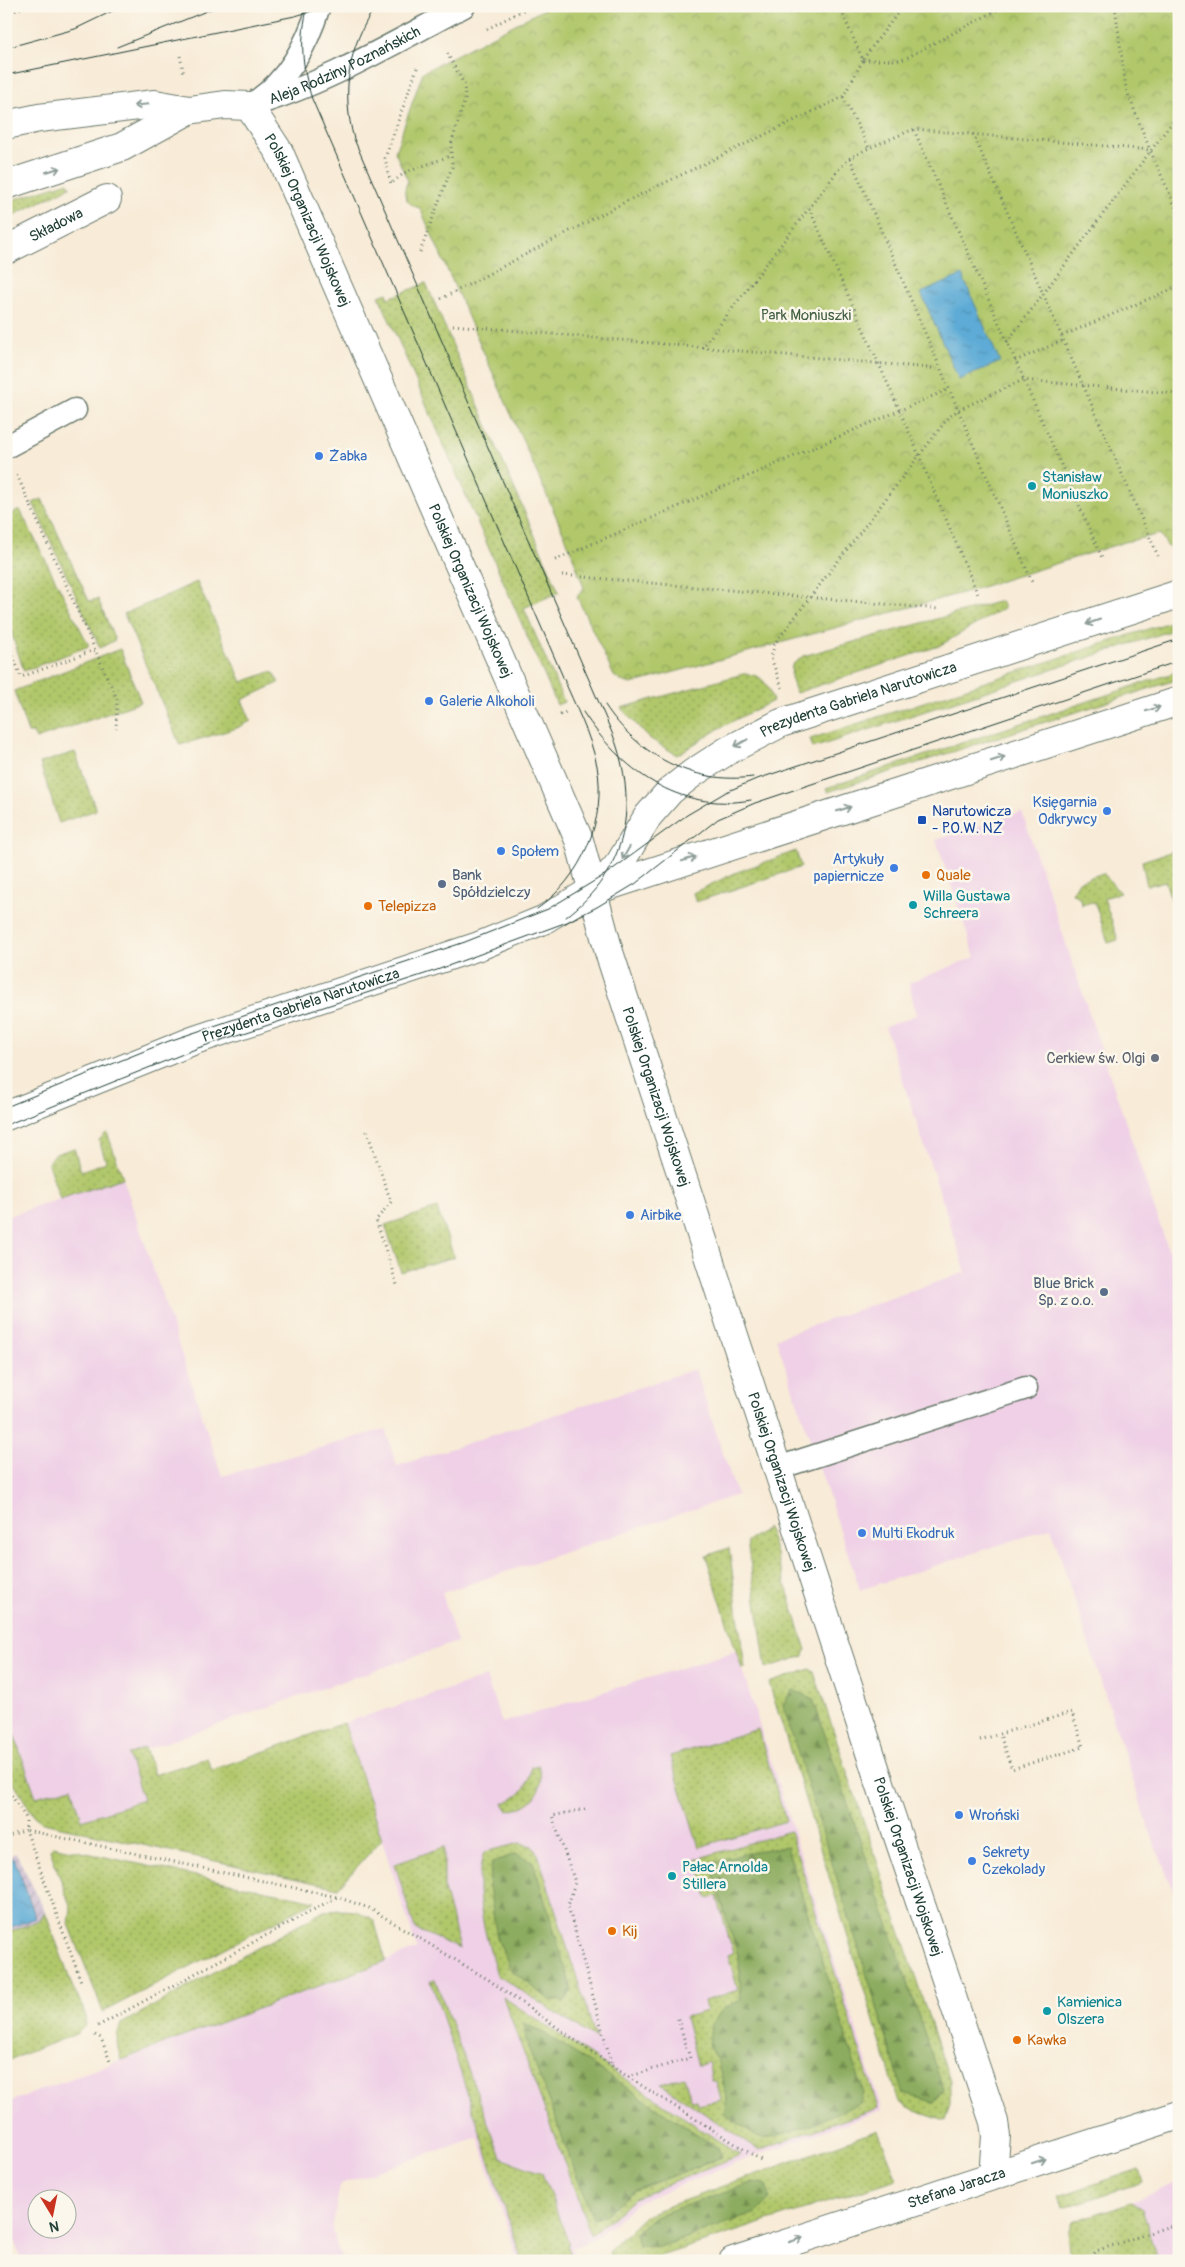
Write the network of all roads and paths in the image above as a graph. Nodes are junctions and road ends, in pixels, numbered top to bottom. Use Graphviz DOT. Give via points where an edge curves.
graph roads {
  1 [pos="25,6"];
  2 [pos="319,6"];
  3 [pos="464,6"];
  4 [pos="531,6"];
  5 [pos="839,6"];
  6 [pos="903,6"];
  7 [pos="1005,6"];
  8 [pos="1115,6"];
  9 [pos="6,15"];
  10 [pos="480,33"];
  11 [pos="442,43"];
  12 [pos="454,46"];
  13 [pos="446,51"];
  14 [pos="439,54"];
  15 [pos="180,56"];
  16 [pos="863,60"];
  17 [pos="418,65"];
  18 [pos="185,81"];
  19 [pos="843,97"];
  20 [pos="249,106"];
  21 [pos="189,110"];
  22 [pos="1179,113"];
  23 [pos="6,125"];
  24 [pos="914,129"];
  25 [pos="974,134"];
  26 [pos="869,148"];
  27 [pos="1150,150"];
  28 [pos="450,156"];
  29 [pos="850,158"];
  30 [pos="6,185"];
  31 [pos="107,198"];
  32 [pos="809,208"];
  33 [pos="1179,215"];
  34 [pos="6,250"];
  35 [pos="420,252"];
  36 [pos="1179,286"];
  37 [pos="1044,294"];
  38 [pos="441,299"];
  39 [pos="453,325"];
  40 [pos="1062,336"];
  41 [pos="1064,340"];
  42 [pos="1007,342"];
  43 [pos="702,348"];
  44 [pos="1015,361"];
  45 [pos="878,364"];
  46 [pos="941,370"];
  47 [pos="1023,380"];
  48 [pos="1084,386"];
  49 [pos="949,389"];
  50 [pos="1179,394"];
  51 [pos="75,410"];
  52 [pos="958,410"];
  53 [pos="900,411"];
  54 [pos="6,447"];
  55 [pos="918,456"];
  56 [pos="14,470"];
  57 [pos="1158,556"];
  58 [pos="555,560"];
  59 [pos="1102,560"];
  60 [pos="562,575"];
  61 [pos="1033,584"];
  62 [pos="1179,594"];
  63 [pos="979,597"];
  64 [pos="810,598"];
  65 [pos="938,609"];
  66 [pos="6,637"];
  67 [pos="95,650"];
  68 [pos="783,691"];
  69 [pos="1179,701"];
  70 [pos="116,729"];
  71 [pos="593,891"];
  72 [pos="6,1116"];
  73 [pos="367,1131"];
  74 [pos="398,1288"];
  75 [pos="1026,1388"];
  76 [pos="778,1468"];
  77 [pos="1000,1735"];
  78 [pos="980,1740"];
  79 [pos="6,1787"];
  80 [pos="585,1809"];
  81 [pos="26,1830"];
  82 [pos="6,1833"];
  83 [pos="12,1835"];
  84 [pos="6,1837"];
  85 [pos="337,1897"];
  86 [pos="82,1984"];
  87 [pos="677,2016"];
  88 [pos="98,2026"];
  89 [pos="95,2035"];
  90 [pos="111,2064"];
  91 [pos="612,2066"];
  92 [pos="628,2076"];
  93 [pos="1179,2115"];
  94 [pos="761,2160"];
  95 [pos="992,2176"];
  96 [pos="1179,2223"];
  97 [pos="733,2261"];
  98 [pos="1088,2261"];
  1 -- 9 [label="path"];
  2 -- 20 [label="lane, Aleja Rodziny Poznańskich" via="309,36 293,63 270,92"];
  3 -- 20 [label="lane, Aleja Rodziny Poznańskich" via="350,65 276,98"];
  4 -- 10 [label="path"];
  5 -- 16 [label="path"];
  6 -- 16 [label="path"];
  7 -- 16 [label="path" via="902,60"];
  8 -- 27 [label="path" via="1126,89"];
  11 -- 13 [label="path"];
  12 -- 13 [label="path"];
  13 -- 14 [label="path"];
  13 -- 28 [label="path" via="464,84 465,99"];
  15 -- 18 [label="path"];
  16 -- 19 [label="path"];
  17 -- 28 [label="path" via="385,158 391,184 404,174"];
  19 -- 26 [label="path"];
  19 -- 38 [label="path" via="627,202"];
  20 -- 21 [label="street, Aleja Rodziny Poznańskich" via="225,105"];
  20 -- 71 [label="street, Polskiej Organizacji Wojskowej" via="279,152 573,826"];
  21 -- 23 [label="street, Aleja Rodziny Poznańskich, one-way" via="155,104"];
  30 -- 21 [label="street, Aleja Rodziny Poznańskich, one-way" via="122,147"];
  22 -- 27 [label="path"];
  24 -- 25 [label="path"];
  24 -- 26 [label="path"];
  24 -- 42 [label="path"];
  25 -- 27 [label="path"];
  25 -- 37 [label="path"];
  26 -- 29 [label="path"];
  27 -- 33 [label="path"];
  27 -- 37 [label="path"];
  28 -- 35 [label="path" via="452,167"];
  29 -- 32 [label="path"];
  29 -- 46 [label="path"];
  31 -- 34 [label="street, Składowa"];
  32 -- 43 [label="path"];
  32 -- 45 [label="path"];
  36 -- 40 [label="path"];
  37 -- 40 [label="path"];
  37 -- 42 [label="path"];
  39 -- 43 [label="path"];
  40 -- 41 [label="path"];
  41 -- 44 [label="path"];
  41 -- 48 [label="path"];
  42 -- 44 [label="path"];
  43 -- 45 [label="path"];
  44 -- 47 [label="path"];
  45 -- 46 [label="path"];
  45 -- 53 [label="path"];
  46 -- 49 [label="path"];
  47 -- 48 [label="path"];
  47 -- 52 [label="path"];
  47 -- 59 [label="path"];
  48 -- 50 [label="path"];
  48 -- 57 [label="path"];
  49 -- 52 [label="path"];
  49 -- 53 [label="path"];
  51 -- 54 [label="lane"];
  52 -- 55 [label="path"];
  52 -- 61 [label="path"];
  53 -- 55 [label="path"];
  53 -- 58 [label="path"];
  55 -- 63 [label="path"];
  55 -- 64 [label="path"];
  56 -- 67 [label="path"];
  60 -- 64 [label="path"];
  62 -- 71 [label="street, Prezydenta Gabriela Narutowicza, one-way" via="803,716 755,736 693,773 670,791 648,816 620,864"];
  64 -- 65 [label="path"];
  64 -- 68 [label="path" via="775,644 771,658"];
  66 -- 67 [label="path" via="21,677"];
  67 -- 70 [label="path" via="117,699"];
  71 -- 69 [label="street, Prezydenta Gabriela Narutowicza, one-way"];
  71 -- 72 [label="street, Prezydenta Gabriela Narutowicza" via="543,920 489,942 195,1040"];
  71 -- 76 [label="street, Polskiej Organizacji Wojskowej" via="609,952"];
  73 -- 74 [label="path" via="391,1202 376,1220"];
  75 -- 76 [label="lane"];
  76 -- 95 [label="street, Polskiej Organizacji Wojskowej" via="994,2122 996,2144"];
  77 -- 77 [label="path" via="1072,1712 1083,1747 1012,1769"];
  77 -- 78 [label="path"];
  79 -- 81 [label="path" via="26,1818"];
  80 -- 91 [label="path" via="552,1816 575,1882 568,1906"];
  81 -- 83 [label="path"];
  81 -- 85 [label="path"];
  81 -- 86 [label="path"];
  82 -- 83 [label="path"];
  83 -- 84 [label="path"];
  85 -- 88 [label="path"];
  85 -- 91 [label="path" via="369,1908 489,1980"];
  87 -- 92 [label="path" via="690,2058"];
  89 -- 90 [label="path" via="101,2038"];
  91 -- 92 [label="path"];
  92 -- 94 [label="path"];
  95 -- 93 [label="street, Stefana Jaracza, one-way"];
  97 -- 95 [label="street, Stefana Jaracza, one-way"];
  96 -- 98 [label="path" via="1096,2251"];
}
